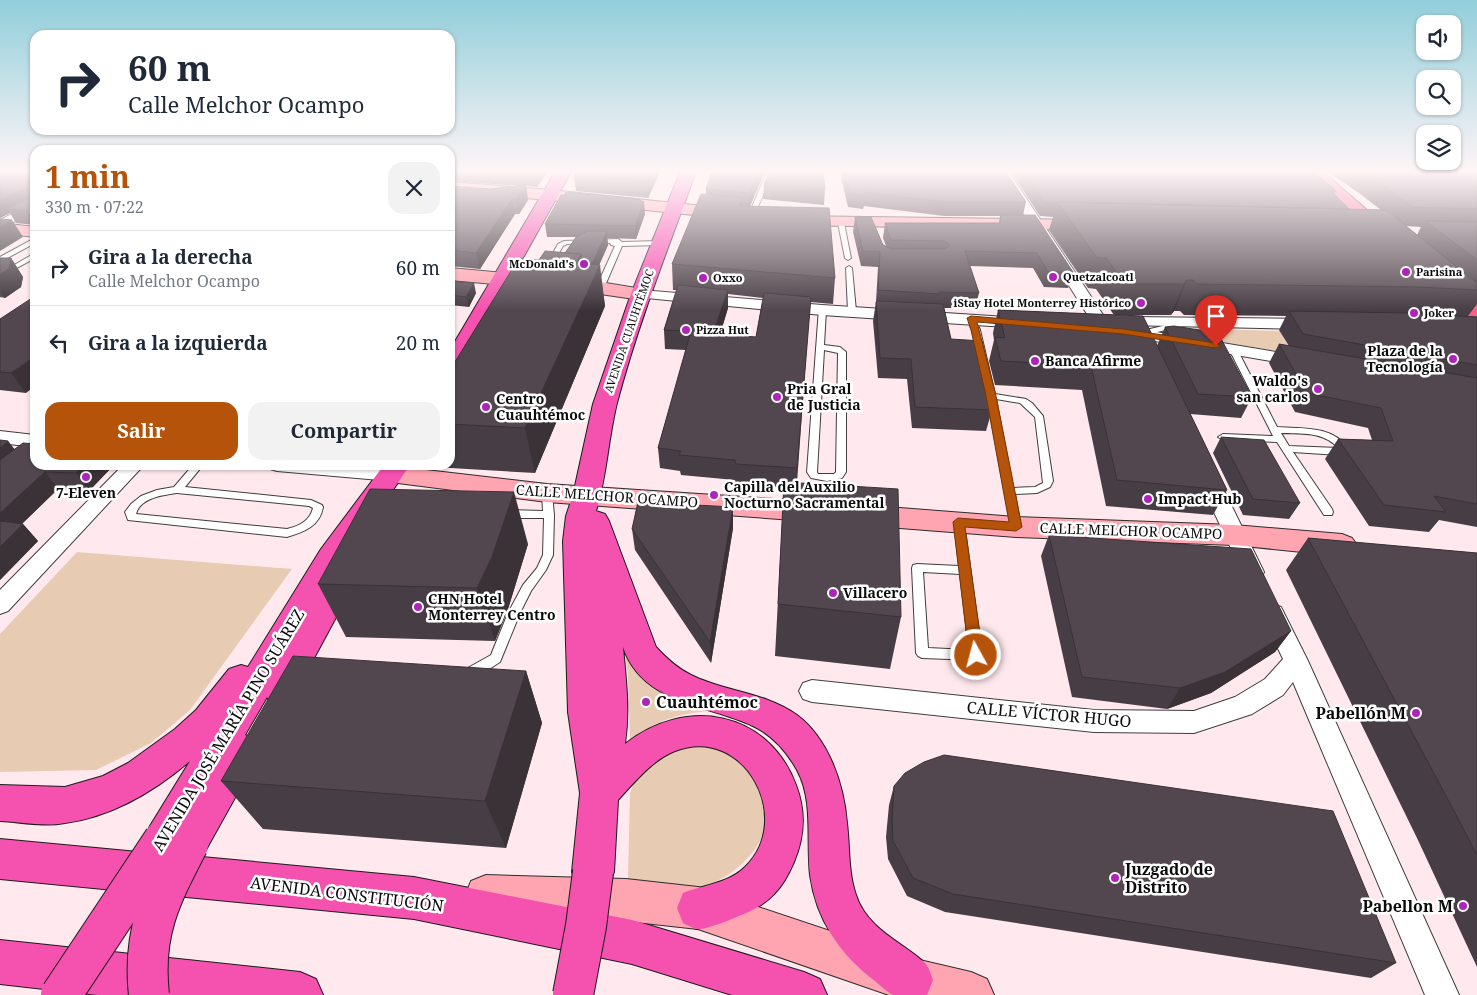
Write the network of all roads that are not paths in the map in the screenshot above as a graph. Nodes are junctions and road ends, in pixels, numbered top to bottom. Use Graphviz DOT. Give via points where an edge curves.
graph roads {
  1 [pos="13,218"];
  2 [pos="529,218"];
  3 [pos="670,218"];
  4 [pos="770,218"];
  5 [pos="1033,218"];
  6 [pos="1370,218"];
  7 [pos="841,223"];
  8 [pos="1036,223"];
  9 [pos="1105,225"];
  10 [pos="0,226"];
  11 [pos="30,231"];
  12 [pos="1352,231"];
  13 [pos="1393,237"];
  14 [pos="30,243"];
  15 [pos="659,243"];
  16 [pos="619,244"];
  17 [pos="574,249"];
  18 [pos="30,258"];
  19 [pos="848,258"];
  20 [pos="0,260"];
  21 [pos="849,268"];
  22 [pos="0,272"];
  23 [pos="455,274"];
  24 [pos="546,275"];
  25 [pos="1434,277"];
  26 [pos="501,278"];
  27 [pos="600,288"];
  28 [pos="641,294"];
  29 [pos="822,310"];
  30 [pos="852,311"];
  31 [pos="971,318"];
  32 [pos="1038,324"];
  33 [pos="1320,324"];
  34 [pos="1474,324"];
  35 [pos="1096,327"];
  36 [pos="1188,329"];
  37 [pos="1141,334"];
  38 [pos="820,347"];
  39 [pos="1233,348"];
  40 [pos="1153,360"];
  41 [pos="455,361"];
  42 [pos="1317,364"];
  43 [pos="991,396"];
  44 [pos="1274,430"];
  45 [pos="0,437"];
  46 [pos="1223,437"];
  47 [pos="1280,439"];
  48 [pos="30,440"];
  49 [pos="1287,449"];
  50 [pos="1197,455"];
  51 [pos="129,470"];
  52 [pos="194,470"];
  53 [pos="394,470"];
  54 [pos="177,490"];
  55 [pos="1010,491"];
  56 [pos="548,504"];
  57 [pos="591,508"];
  58 [pos="1328,512"];
  59 [pos="497,514"];
  60 [pos="958,522"];
  61 [pos="1016,527"];
  62 [pos="1234,535"];
  63 [pos="1370,548"];
  64 [pos="331,557"];
  65 [pos="965,570"];
  66 [pos="0,605"];
  67 [pos="1296,661"];
  68 [pos="460,675"];
  69 [pos="812,691"];
  70 [pos="599,793"];
  71 [pos="0,803"];
  72 [pos="176,842"];
  73 [pos="0,859"];
  74 [pos="414,898"];
  75 [pos="698,908"];
  76 [pos="0,962"];
  77 [pos="911,980"];
  78 [pos="60,995"];
  79 [pos="148,995"];
  80 [pos="300,995"];
  81 [pos="573,995"];
  82 [pos="804,995"];
  83 [pos="971,995"];
  84 [pos="1442,995"];
  1 -- 10 [label="street"];
  2 -- 26 [label="highway"];
  3 -- 15 [label="highway, AVENIDA CUAUHTÉMOC"];
  4 -- 7 [label="street"];
  5 -- 8 [label="street"];
  6 -- 13 [label="main road"];
  7 -- 8 [label="street" via="872,226 951,220"];
  7 -- 19 [label="lane"];
  8 -- 9 [label="street"];
  8 -- 35 [label="street"];
  10 -- 11 [label="street"];
  12 -- 13 [label="street"];
  14 -- 20 [label="lane"];
  15 -- 16 [label="lane"];
  15 -- 28 [label="highway, AVENIDA CUAUHTÉMOC"];
  16 -- 17 [label="lane" via="579,245"];
  16 -- 24 [label="lane" via="614,240 566,242 560,245"];
  16 -- 27 [label="lane"];
  18 -- 22 [label="lane"];
  21 -- 30 [label="lane"];
  23 -- 26 [label="street"];
  24 -- 26 [label="street"];
  24 -- 27 [label="street"];
  25 -- 34 [label="main road"];
  26 -- 41 [label="highway"];
  27 -- 28 [label="street"];
  28 -- 29 [label="street"];
  28 -- 57 [label="highway, AVENIDA CUAUHTÉMOC" via="605,404"];
  29 -- 30 [label="street"];
  29 -- 38 [label="lane"];
  30 -- 31 [label="street"];
  31 -- 32 [label="street"];
  31 -- 43 [label="lane"];
  33 -- 36 [label="street"];
  35 -- 36 [label="street"];
  35 -- 37 [label="street"];
  36 -- 37 [label="street"];
  36 -- 37 [label="lane"];
  36 -- 39 [label="street"];
  37 -- 40 [label="street"];
  38 -- 38 [label="lane" via="812,472 821,478 834,478 841,472 842,352 837,348"];
  39 -- 42 [label="street"];
  39 -- 44 [label="lane"];
  43 -- 55 [label="lane"];
  43 -- 55 [label="lane" via="1022,401 1039,416 1047,485 1037,490"];
  44 -- 47 [label="lane"];
  44 -- 49 [label="lane" via="1328,435 1343,448 1339,452"];
  45 -- 48 [label="street"];
  46 -- 47 [label="lane"];
  47 -- 49 [label="lane"];
  49 -- 58 [label="lane"];
  50 -- 62 [label="street"];
  51 -- 66 [label="street"];
  52 -- 54 [label="lane"];
  53 -- 56 [label="street, CALLE MELCHOR OCAMPO"];
  53 -- 64 [label="highway, AVENIDA JOSÉ MARÍA PINO SUÁREZ"];
  53 -- 72 [label="highway" via="379,509 300,663"];
  54 -- 54 [label="lane" via="311,503 318,507 318,514 310,524 287,533 132,517 130,512 145,497"];
  55 -- 61 [label="lane"];
  56 -- 57 [label="street, CALLE MELCHOR OCAMPO"];
  56 -- 59 [label="lane"];
  56 -- 68 [label="lane" via="548,555 514,613 496,658 476,671"];
  57 -- 60 [label="street, CALLE MELCHOR OCAMPO"];
  57 -- 70 [label="highway, AVENIDA CUAUHTÉMOC" via="611,698"];
  57 -- 77 [label="highway" via="642,654 652,668 679,687 759,712 780,723 801,743 815,765 822,787 831,876 838,905 851,928 874,954"];
  60 -- 61 [label="street, CALLE MELCHOR OCAMPO"];
  60 -- 65 [label="lane"];
  61 -- 62 [label="street, CALLE MELCHOR OCAMPO"];
  62 -- 63 [label="street, CALLE MELCHOR OCAMPO"];
  62 -- 67 [label="street"];
  64 -- 71 [label="highway" via="296,593 232,693 211,718 152,768 131,782 99,796 65,805"];
  64 -- 72 [label="highway, AVENIDA JOSÉ MARÍA PINO SUÁREZ"];
  65 -- 65 [label="lane" via="976,655 922,653 917,568"];
  67 -- 69 [label="street, CALLE VÍCTOR HUGO" via="1274,687 1243,706 1194,722 1094,721"];
  67 -- 84 [label="street"];
  70 -- 75 [label="highway" via="632,761 673,735 720,732 741,741 758,755 782,792 784,832 775,859 758,884 733,898"];
  70 -- 81 [label="highway, AVENIDA CUAUHTÉMOC, bridge" via="593,872"];
  72 -- 78 [label="highway, AVENIDA JOSÉ MARÍA PINO SUÁREZ, bridge"];
  72 -- 79 [label="highway, bridge" via="147,941 144,970"];
  73 -- 74 [label="highway, AVENIDA CONSTITUCIÓN"];
  74 -- 75 [label="street" via="626,900"];
  74 -- 82 [label="highway, AVENIDA CONSTITUCIÓN" via="632,942"];
  75 -- 77 [label="street"];
  76 -- 80 [label="highway"];
  77 -- 83 [label="street"];
}
